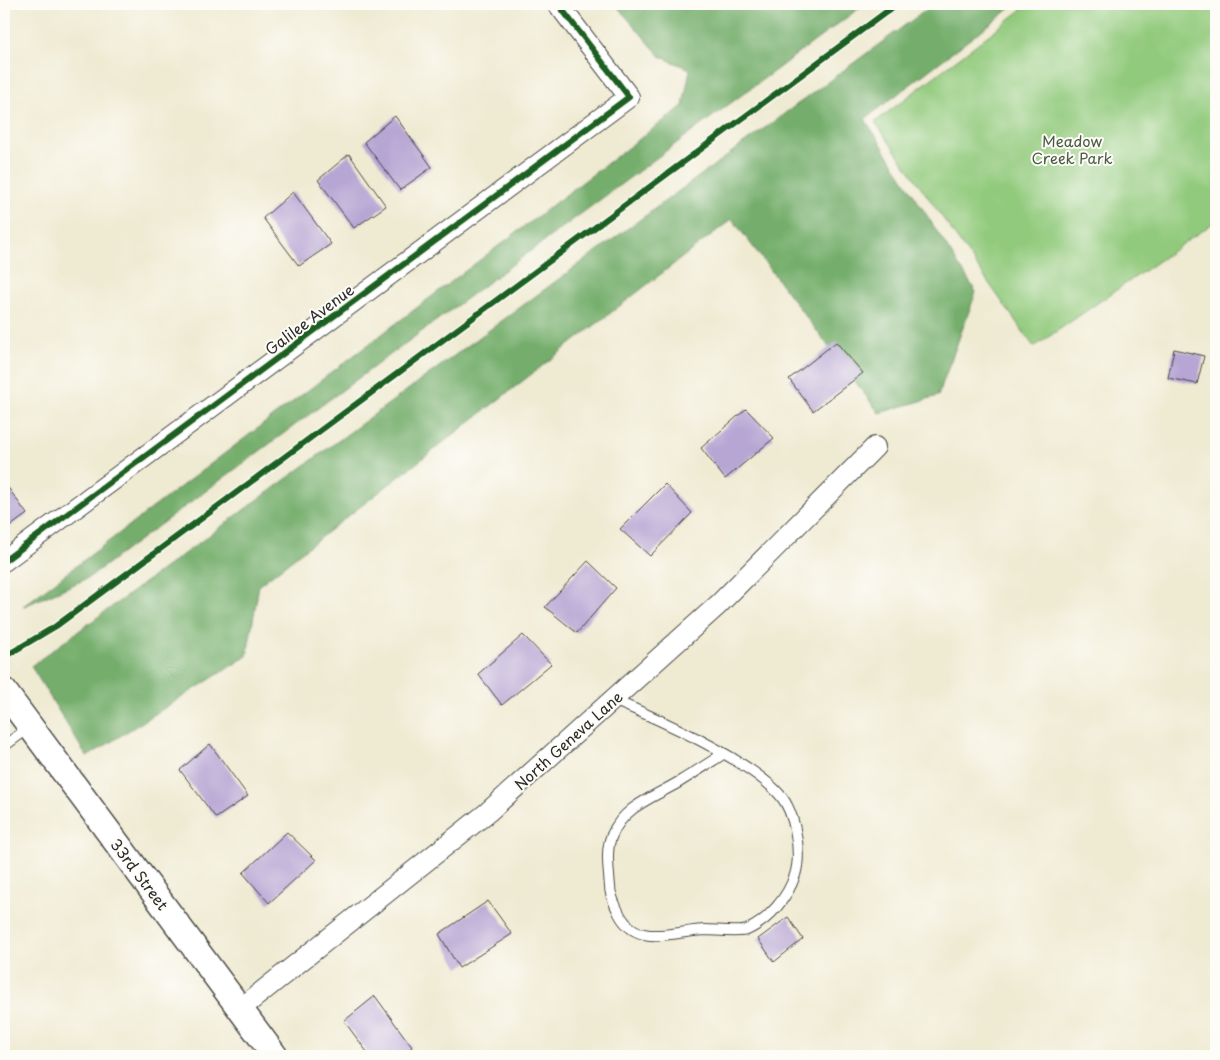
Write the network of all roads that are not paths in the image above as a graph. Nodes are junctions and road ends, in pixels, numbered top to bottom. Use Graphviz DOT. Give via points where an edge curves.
graph roads {
  1 [pos="558,4"];
  2 [pos="875,447"];
  3 [pos="4,561"];
  4 [pos="4,691"];
  5 [pos="613,700"];
  6 [pos="30,727"];
  7 [pos="4,746"];
  8 [pos="723,754"];
  9 [pos="240,1009"];
  10 [pos="275,1056"];
  1 -- 3 [label="street, Galilee Avenue" via="629,97"];
  2 -- 5 [label="street, North Geneva Lane" via="718,606"];
  4 -- 6 [label="street, 33rd Street"];
  5 -- 8 [label="lane"];
  5 -- 9 [label="street, North Geneva Lane" via="488,812"];
  6 -- 7 [label="lane"];
  6 -- 9 [label="street, 33rd Street"];
  8 -- 8 [label="lane" via="756,774 781,796 796,828 798,866 791,888 771,914 746,931 639,935 621,920 610,891 611,836 620,820 636,806"];
  9 -- 10 [label="street, 33rd Street"];
}
